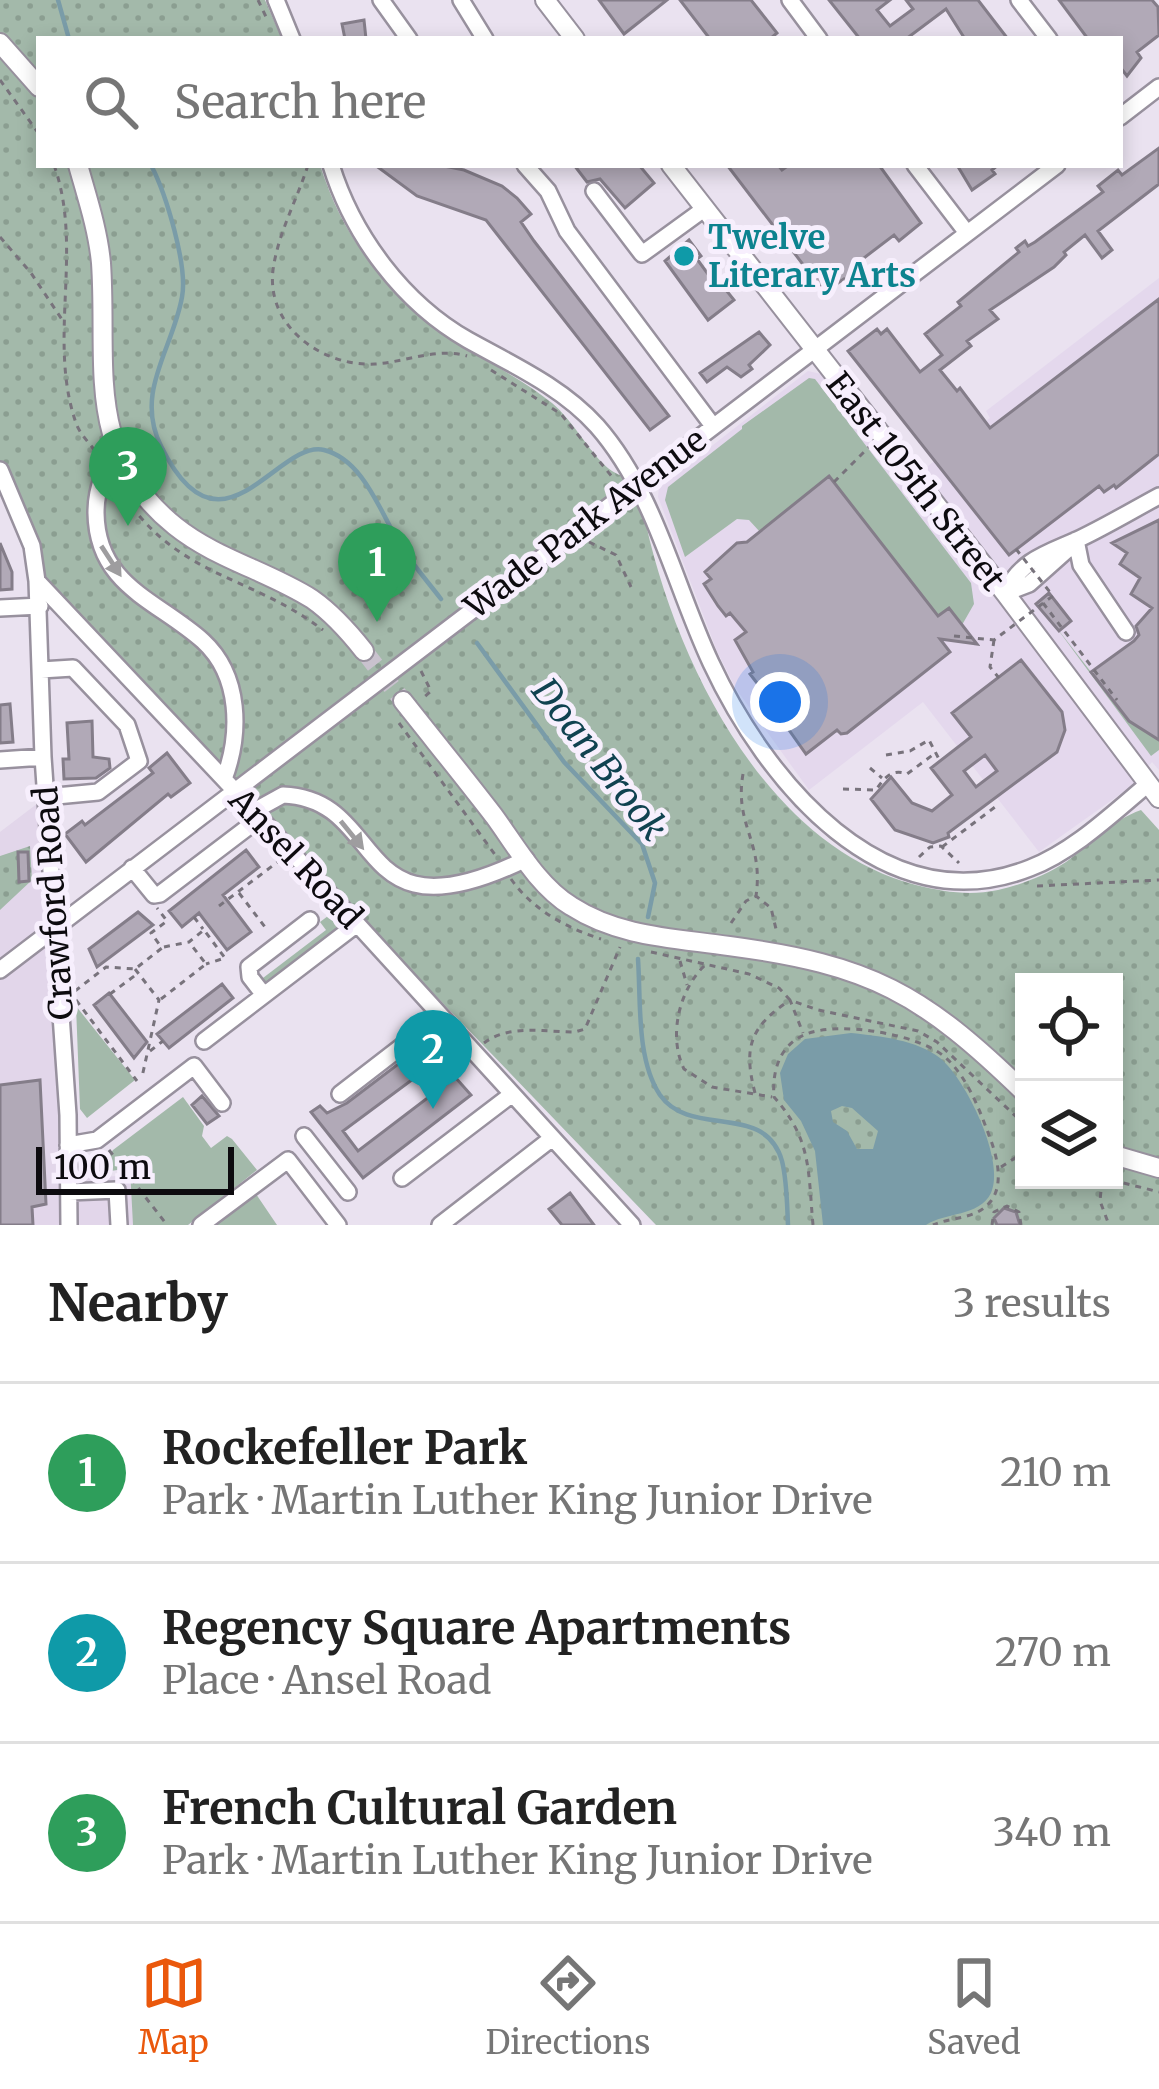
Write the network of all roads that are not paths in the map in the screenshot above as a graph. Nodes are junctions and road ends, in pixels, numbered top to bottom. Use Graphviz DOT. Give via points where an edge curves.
graph roads {
  1 [pos="276,0"];
  2 [pos="381,0"];
  3 [pos="461,0"];
  4 [pos="545,0"];
  5 [pos="790,0"];
  6 [pos="1019,0"];
  7 [pos="291,36"];
  8 [pos="407,36"];
  9 [pos="483,36"];
  10 [pos="573,36"];
  11 [pos="817,36"];
  12 [pos="1047,36"];
  13 [pos="0,43"];
  14 [pos="36,84"];
  15 [pos="1159,87"];
  16 [pos="1123,115"];
  17 [pos="79,168"];
  18 [pos="332,168"];
  19 [pos="528,168"];
  20 [pos="673,168"];
  21 [pos="917,168"];
  22 [pos="1053,168"];
  23 [pos="594,191"];
  24 [pos="704,208"];
  25 [pos="967,233"];
  26 [pos="812,350"];
  27 [pos="712,426"];
  28 [pos="118,454"];
  29 [pos="0,470"];
  30 [pos="638,482"];
  31 [pos="1159,496"];
  32 [pos="1076,540"];
  33 [pos="37,580"];
  34 [pos="1005,593"];
  35 [pos="40,605"];
  36 [pos="0,608"];
  37 [pos="1126,632"];
  38 [pos="364,651"];
  39 [pos="41,670"];
  40 [pos="404,703"];
  41 [pos="43,757"];
  42 [pos="0,760"];
  43 [pos="229,784"];
  44 [pos="1154,791"];
  45 [pos="46,797"];
  46 [pos="257,814"];
  47 [pos="526,859"];
  48 [pos="132,868"];
  49 [pos="310,920"];
  50 [pos="357,924"];
  51 [pos="54,928"];
  52 [pos="0,970"];
  53 [pos="264,995"];
  54 [pos="441,1016"];
  55 [pos="204,1041"];
  56 [pos="1015,1083"];
  57 [pos="340,1094"];
  58 [pos="511,1095"];
  59 [pos="222,1102"];
  60 [pos="304,1136"];
  61 [pos="551,1139"];
  62 [pos="68,1145"];
  63 [pos="1123,1158"];
  64 [pos="327,1166"];
  65 [pos="1159,1168"];
  66 [pos="402,1178"];
  67 [pos="305,1183"];
  68 [pos="69,1192"];
  69 [pos="348,1192"];
  70 [pos="69,1225"];
  71 [pos="119,1225"];
  72 [pos="201,1225"];
  73 [pos="338,1225"];
  74 [pos="440,1225"];
  75 [pos="632,1225"];
  1 -- 7 [label="street"];
  2 -- 8 [label="street"];
  3 -- 9 [label="street"];
  4 -- 10 [label="main road"];
  5 -- 11 [label="street"];
  6 -- 12 [label="street"];
  13 -- 14 [label="main road"];
  15 -- 16 [label="street"];
  17 -- 28 [label="main road" via="98,240 102,380"];
  18 -- 30 [label="street" via="356,225 401,286 464,338 561,394 596,424"];
  19 -- 27 [label="street"];
  20 -- 24 [label="main road, East 105th Street"];
  21 -- 25 [label="street"];
  22 -- 25 [label="street, Wade Park Avenue"];
  23 -- 24 [label="street" via="642,254"];
  24 -- 26 [label="main road, East 105th Street"];
  25 -- 26 [label="street, Wade Park Avenue"];
  26 -- 27 [label="street, Wade Park Avenue"];
  26 -- 34 [label="main road, East 105th Street"];
  27 -- 30 [label="street, Wade Park Avenue"];
  28 -- 38 [label="main road" via="174,525 312,599"];
  28 -- 43 [label="street, one-way" via="98,494 100,544 128,585 218,658 237,732"];
  29 -- 33 [label="street, Ansel Road" via="32,546"];
  30 -- 43 [label="street, Wade Park Avenue"];
  30 -- 44 [label="street" via="738,718 803,802 865,851 931,876 1006,876 1046,862"];
  31 -- 32 [label="street"];
  32 -- 34 [label="street" via="1029,584"];
  32 -- 37 [label="street" via="1081,566"];
  33 -- 35 [label="street, Crawford Road"];
  33 -- 43 [label="street, Ansel Road"];
  34 -- 44 [label="main road, East 105th Street"];
  35 -- 36 [label="street"];
  35 -- 39 [label="street, Crawford Road"];
  39 -- 41 [label="street, Crawford Road"];
  39 -- 45 [label="street" via="73,668 127,725 139,761 98,792"];
  40 -- 47 [label="main road"];
  41 -- 42 [label="street"];
  41 -- 45 [label="street, Crawford Road"];
  43 -- 46 [label="street, Ansel Road"];
  43 -- 48 [label="street, Wade Park Avenue"];
  45 -- 51 [label="street, Crawford Road"];
  46 -- 47 [label="street, one-way" via="283,795 316,803 390,874 427,887"];
  46 -- 48 [label="street" via="160,894"];
  46 -- 50 [label="street, Ansel Road"];
  47 -- 56 [label="main road" via="562,900 632,932 820,961 880,981 962,1033"];
  48 -- 51 [label="street, Wade Park Avenue"];
  49 -- 53 [label="street" via="249,967"];
  50 -- 53 [label="street"];
  50 -- 54 [label="street, Ansel Road"];
  51 -- 52 [label="street, Wade Park Avenue"];
  51 -- 62 [label="street, Crawford Road"];
  53 -- 55 [label="street"];
  54 -- 57 [label="street"];
  54 -- 58 [label="street, Ansel Road"];
  58 -- 61 [label="street, Ansel Road"];
  58 -- 66 [label="street"];
  59 -- 62 [label="street" via="194,1066 99,1138"];
  60 -- 64 [label="street"];
  61 -- 74 [label="street"];
  61 -- 75 [label="street, Ansel Road"];
  62 -- 68 [label="street, Crawford Road"];
  63 -- 65 [label="main road"];
  64 -- 67 [label="street"];
  64 -- 69 [label="street"];
  67 -- 72 [label="street" via="288,1160"];
  67 -- 73 [label="street"];
  68 -- 70 [label="street, Crawford Road"];
  68 -- 71 [label="street" via="117,1190"];
}
